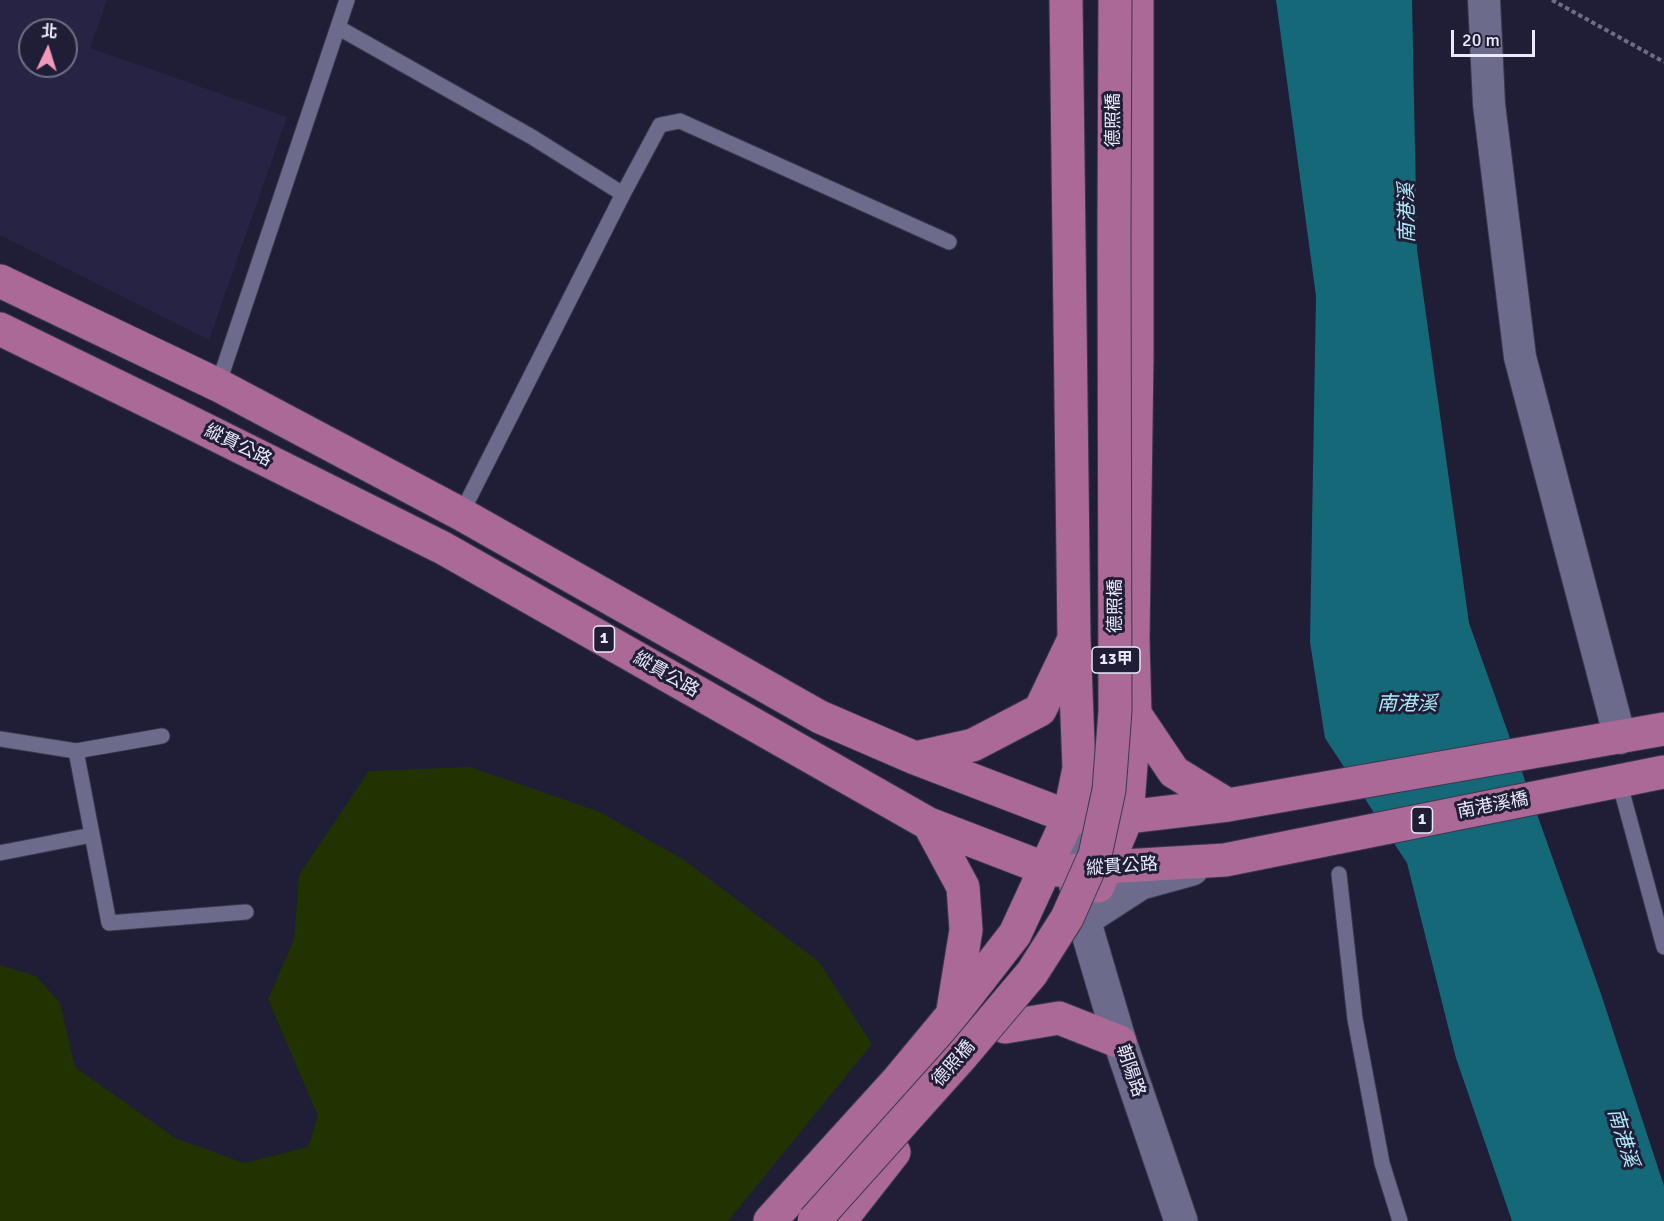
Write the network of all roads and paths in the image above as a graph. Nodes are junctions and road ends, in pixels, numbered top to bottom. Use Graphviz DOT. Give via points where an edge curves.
graph roads {
  1 [pos="347,0"];
  2 [pos="1066,0"];
  3 [pos="1100,0"];
  4 [pos="1115,0"];
  5 [pos="1137,0"];
  6 [pos="1484,0"];
  7 [pos="1552,0"];
  8 [pos="339,28"];
  9 [pos="1664,62"];
  10 [pos="623,194"];
  11 [pos="949,242"];
  12 [pos="0,281"];
  13 [pos="0,329"];
  14 [pos="218,385"];
  15 [pos="461,514"];
  16 [pos="443,548"];
  17 [pos="1074,639"];
  18 [pos="1135,714"];
  19 [pos="1664,729"];
  20 [pos="162,736"];
  21 [pos="1620,738"];
  22 [pos="0,739"];
  23 [pos="1584,744"];
  24 [pos="76,751"];
  25 [pos="915,758"];
  26 [pos="1664,772"];
  27 [pos="1607,783"];
  28 [pos="1228,805"];
  29 [pos="1127,817"];
  30 [pos="1069,818"];
  31 [pos="929,824"];
  32 [pos="92,835"];
  33 [pos="0,853"];
  34 [pos="1225,860"];
  35 [pos="1106,867"];
  36 [pos="1059,870"];
  37 [pos="1339,874"];
  38 [pos="246,912"];
  39 [pos="1084,920"];
  40 [pos="1664,947"];
  41 [pos="952,1015"];
  42 [pos="1005,1027"];
  43 [pos="1119,1042"];
  44 [pos="770,1221"];
  45 [pos="795,1221"];
  46 [pos="814,1221"];
  47 [pos="840,1221"];
  48 [pos="1181,1221"];
  49 [pos="1400,1221"];
  1 -- 8 [label="lane"];
  2 -- 17 [label="main road"];
  3 -- 45 [label="main road, 德照橋 / 13甲" via="1099,671 1094,758 1076,852 1054,904 1023,956"];
  4 -- 46 [label="main road, 德照橋 / 13甲, bridge" via="1115,711 1109,790 1095,855 1067,918 1032,973"];
  5 -- 18 [label="main road"];
  6 -- 21 [label="street" via="1489,104 1520,357"];
  7 -- 9 [label="path"];
  8 -- 10 [label="lane" via="532,137"];
  8 -- 14 [label="lane"];
  10 -- 11 [label="lane" via="660,125 680,122"];
  10 -- 15 [label="lane"];
  12 -- 14 [label="main road, 1"];
  13 -- 16 [label="main road, 縱貫公路 / 1"];
  14 -- 15 [label="main road, 1"];
  15 -- 16 [label="main road"];
  15 -- 25 [label="main road, 1" via="820,717"];
  16 -- 31 [label="main road, 縱貫公路 / 1"];
  17 -- 25 [label="main road" via="1040,710 973,745"];
  17 -- 30 [label="main road" via="1079,768"];
  18 -- 28 [label="main road" via="1174,772"];
  18 -- 29 [label="main road"];
  19 -- 21 [label="main road, 1"];
  20 -- 24 [label="lane"];
  21 -- 23 [label="main road, 1"];
  22 -- 24 [label="lane"];
  23 -- 27 [label="main road"];
  23 -- 28 [label="main road, 1"];
  24 -- 32 [label="lane"];
  25 -- 30 [label="main road, 1"];
  26 -- 27 [label="main road, 1"];
  27 -- 34 [label="main road, 南港溪橋 / 1"];
  27 -- 40 [label="lane"];
  28 -- 29 [label="main road, 1"];
  29 -- 30 [label="main road, 1"];
  29 -- 35 [label="main road"];
  30 -- 36 [label="main road"];
  31 -- 36 [label="main road, 縱貫公路 / 1"];
  31 -- 41 [label="main road" via="963,887 966,930"];
  32 -- 33 [label="lane"];
  32 -- 38 [label="lane" via="109,923"];
  34 -- 35 [label="main road, 縱貫公路 / 1"];
  34 -- 39 [label="street" via="1141,883"];
  35 -- 36 [label="main road, 縱貫公路 / 1"];
  35 -- 39 [label="main road"];
  36 -- 39 [label="street, 朝陽路"];
  36 -- 41 [label="main road"];
  37 -- 49 [label="lane" via="1355,1019 1382,1163"];
  39 -- 42 [label="main road"];
  39 -- 43 [label="street, 朝陽路"];
  41 -- 44 [label="main road"];
  42 -- 43 [label="main road" via="1059,1018"];
  42 -- 47 [label="main road" via="922,1115"];
  43 -- 48 [label="street, 朝陽路"];
}
